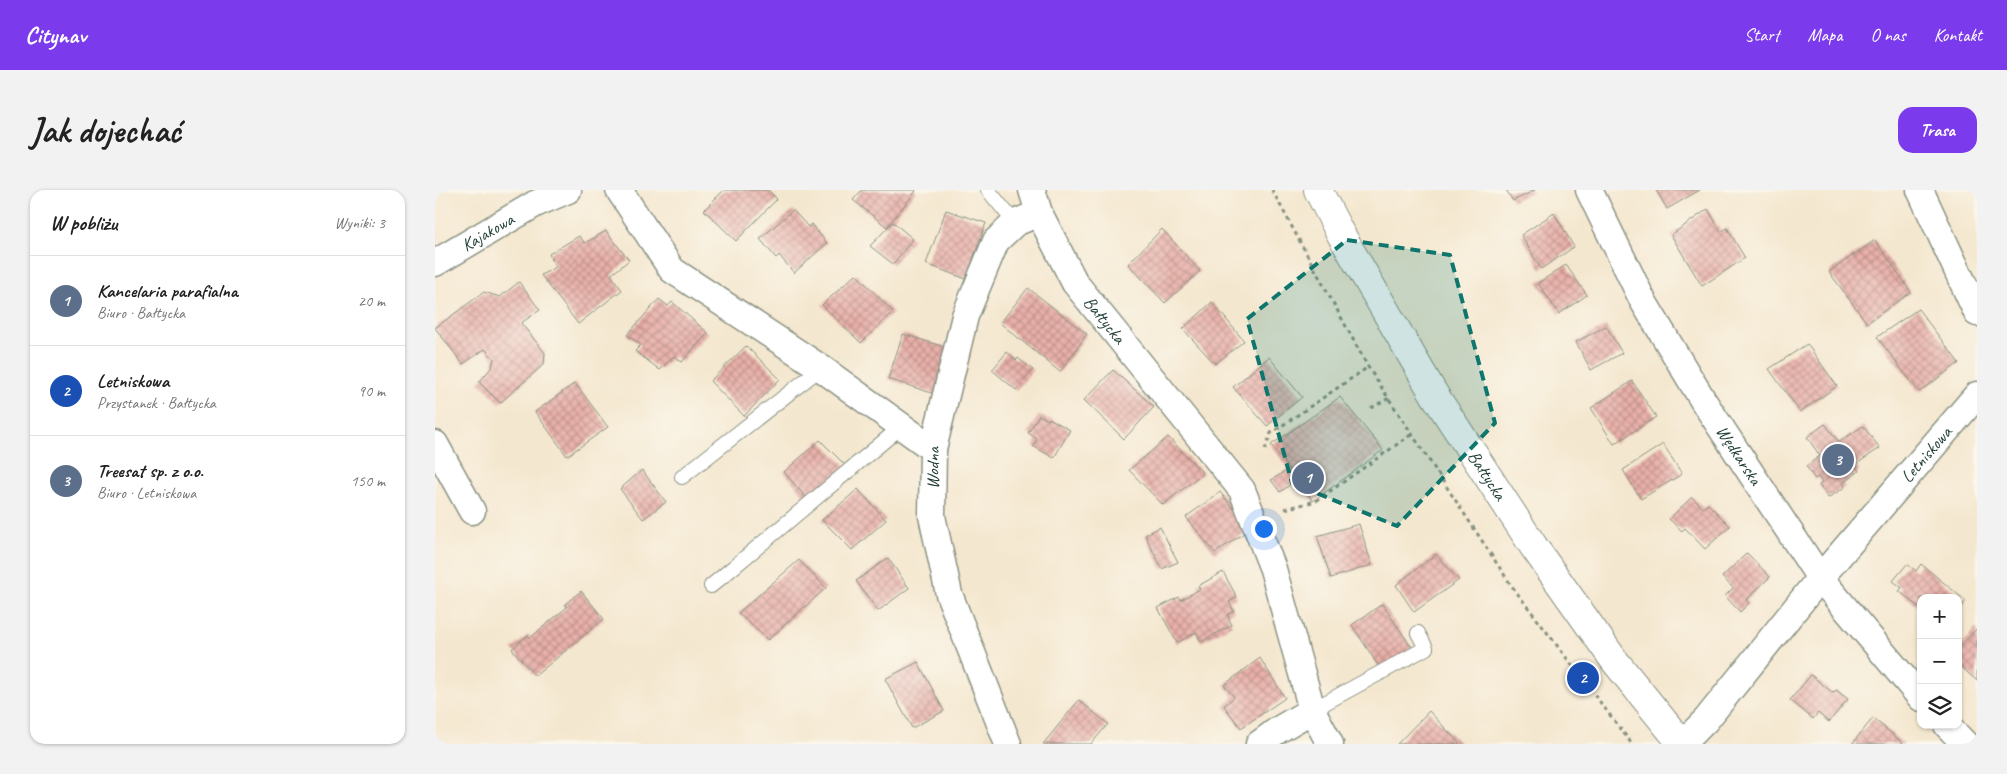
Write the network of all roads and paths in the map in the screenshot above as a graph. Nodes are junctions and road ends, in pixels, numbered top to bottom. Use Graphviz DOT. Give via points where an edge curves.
graph roads {
  1 [pos="568,190"];
  2 [pos="619,190"];
  3 [pos="988,190"];
  4 [pos="1272,190"];
  5 [pos="1318,190"];
  6 [pos="1589,190"];
  7 [pos="1920,190"];
  8 [pos="1036,202"];
  9 [pos="1015,223"];
  10 [pos="435,263"];
  11 [pos="1977,312"];
  12 [pos="1368,366"];
  13 [pos="821,368"];
  14 [pos="1977,396"];
  15 [pos="1389,398"];
  16 [pos="1371,408"];
  17 [pos="902,426"];
  18 [pos="1412,434"];
  19 [pos="435,444"];
  20 [pos="933,449"];
  21 [pos="1265,450"];
  22 [pos="681,477"];
  23 [pos="1285,509"];
  24 [pos="472,510"];
  25 [pos="1820,578"];
  26 [pos="711,586"];
  27 [pos="1418,633"];
  28 [pos="1917,693"];
  29 [pos="1312,710"];
  30 [pos="1951,729"];
  31 [pos="1009,744"];
  32 [pos="1259,744"];
  33 [pos="1330,744"];
  34 [pos="1632,744"];
  35 [pos="1682,744"];
  36 [pos="1965,744"];
  1 -- 10 [label="street, Kajakowa" via="535,204"];
  2 -- 13 [label="street" via="671,270"];
  3 -- 9 [label="lane"];
  4 -- 12 [label="path"];
  5 -- 35 [label="main road, Bałtycka" via="1434,394 1533,547 1614,660"];
  6 -- 25 [label="street, Wędkarska" via="1648,309 1704,402"];
  7 -- 11 [label="street"];
  8 -- 9 [label="street, Wodna"];
  8 -- 29 [label="street, Bałtycka" via="1075,283 1242,490 1273,569"];
  9 -- 20 [label="street, Wodna" via="996,241 965,316"];
  12 -- 15 [label="path"];
  12 -- 21 [label="path" via="1271,433"];
  13 -- 17 [label="street"];
  13 -- 22 [label="lane"];
  14 -- 25 [label="street, Letniskowa"];
  15 -- 16 [label="path"];
  15 -- 18 [label="path"];
  17 -- 20 [label="street"];
  17 -- 26 [label="lane"];
  18 -- 23 [label="path" via="1316,501"];
  18 -- 34 [label="path" via="1511,585"];
  19 -- 24 [label="street"];
  20 -- 31 [label="street, Wodna" via="932,516 949,594"];
  25 -- 28 [label="street, Wędkarska"];
  25 -- 35 [label="street, Letniskowa" via="1707,720"];
  27 -- 29 [label="lane" via="1426,648"];
  29 -- 32 [label="street"];
  29 -- 33 [label="street, Bałtycka"];
  30 -- 36 [label="street"];
}
